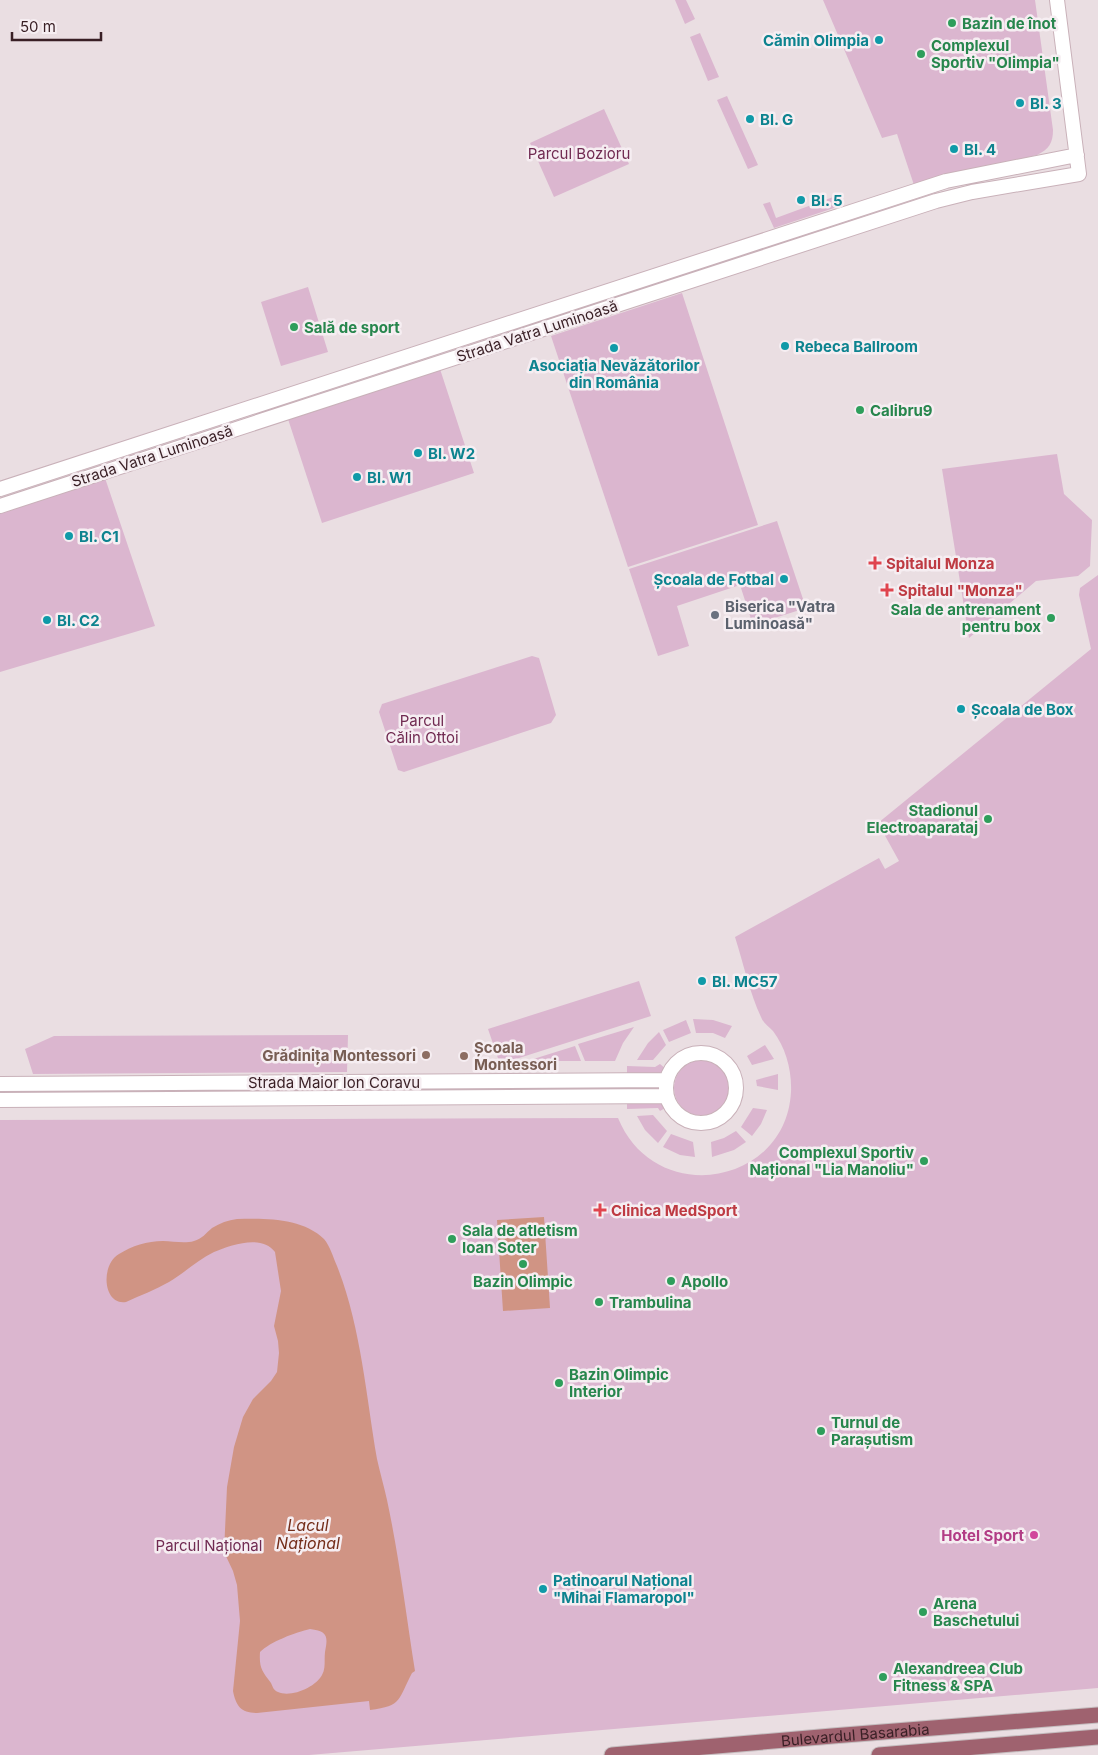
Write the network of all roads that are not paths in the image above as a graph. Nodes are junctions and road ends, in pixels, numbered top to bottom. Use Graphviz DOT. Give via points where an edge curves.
graph roads {
  1 [pos="1057,0"];
  2 [pos="1077,155"];
  3 [pos="873,204"];
  4 [pos="879,220"];
  5 [pos="0,489"];
  6 [pos="0,506"];
  7 [pos="667,1080"];
  8 [pos="410,1081"];
  9 [pos="499,1081"];
  10 [pos="199,1082"];
  11 [pos="0,1084"];
  12 [pos="24,1084"];
  13 [pos="667,1096"];
  14 [pos="410,1098"];
  15 [pos="499,1098"];
  16 [pos="199,1099"];
  17 [pos="0,1100"];
  18 [pos="24,1100"];
  19 [pos="1098,1715"];
  20 [pos="1098,1737"];
  21 [pos="612,1755"];
  22 [pos="879,1755"];
  1 -- 2 [label="street"];
  2 -- 3 [label="street, Strada Vatra Luminoasă" via="956,179"];
  2 -- 4 [label="street, Strada Vatra Luminoasă" via="1079,174 955,196"];
  3 -- 4 [label="street"];
  3 -- 5 [label="street, Strada Vatra Luminoasă"];
  4 -- 6 [label="street, Strada Vatra Luminoasă"];
  7 -- 9 [label="street, Strada Maior Ion Coravu"];
  7 -- 13 [label="street"];
  7 -- 13 [label="street" via="670,1072 691,1054 718,1057 736,1079 730,1108 711,1121 685,1119 671,1106"];
  8 -- 9 [label="street, Strada Maior Ion Coravu"];
  8 -- 10 [label="street, Strada Maior Ion Coravu"];
  8 -- 14 [label="street"];
  9 -- 15 [label="street"];
  10 -- 12 [label="street, Strada Maior Ion Coravu"];
  10 -- 16 [label="street"];
  11 -- 12 [label="street, Strada Maior Ion Coravu"];
  12 -- 18 [label="street"];
  13 -- 15 [label="street, Strada Maior Ion Coravu"];
  14 -- 15 [label="street, Strada Maior Ion Coravu"];
  14 -- 16 [label="street, Strada Maior Ion Coravu"];
  16 -- 18 [label="street, Strada Maior Ion Coravu"];
  17 -- 18 [label="street, Strada Maior Ion Coravu"];
  19 -- 21 [label="main road, Bulevardul Basarabia"];
  20 -- 22 [label="main road, Bulevardul Basarabia"];
}
